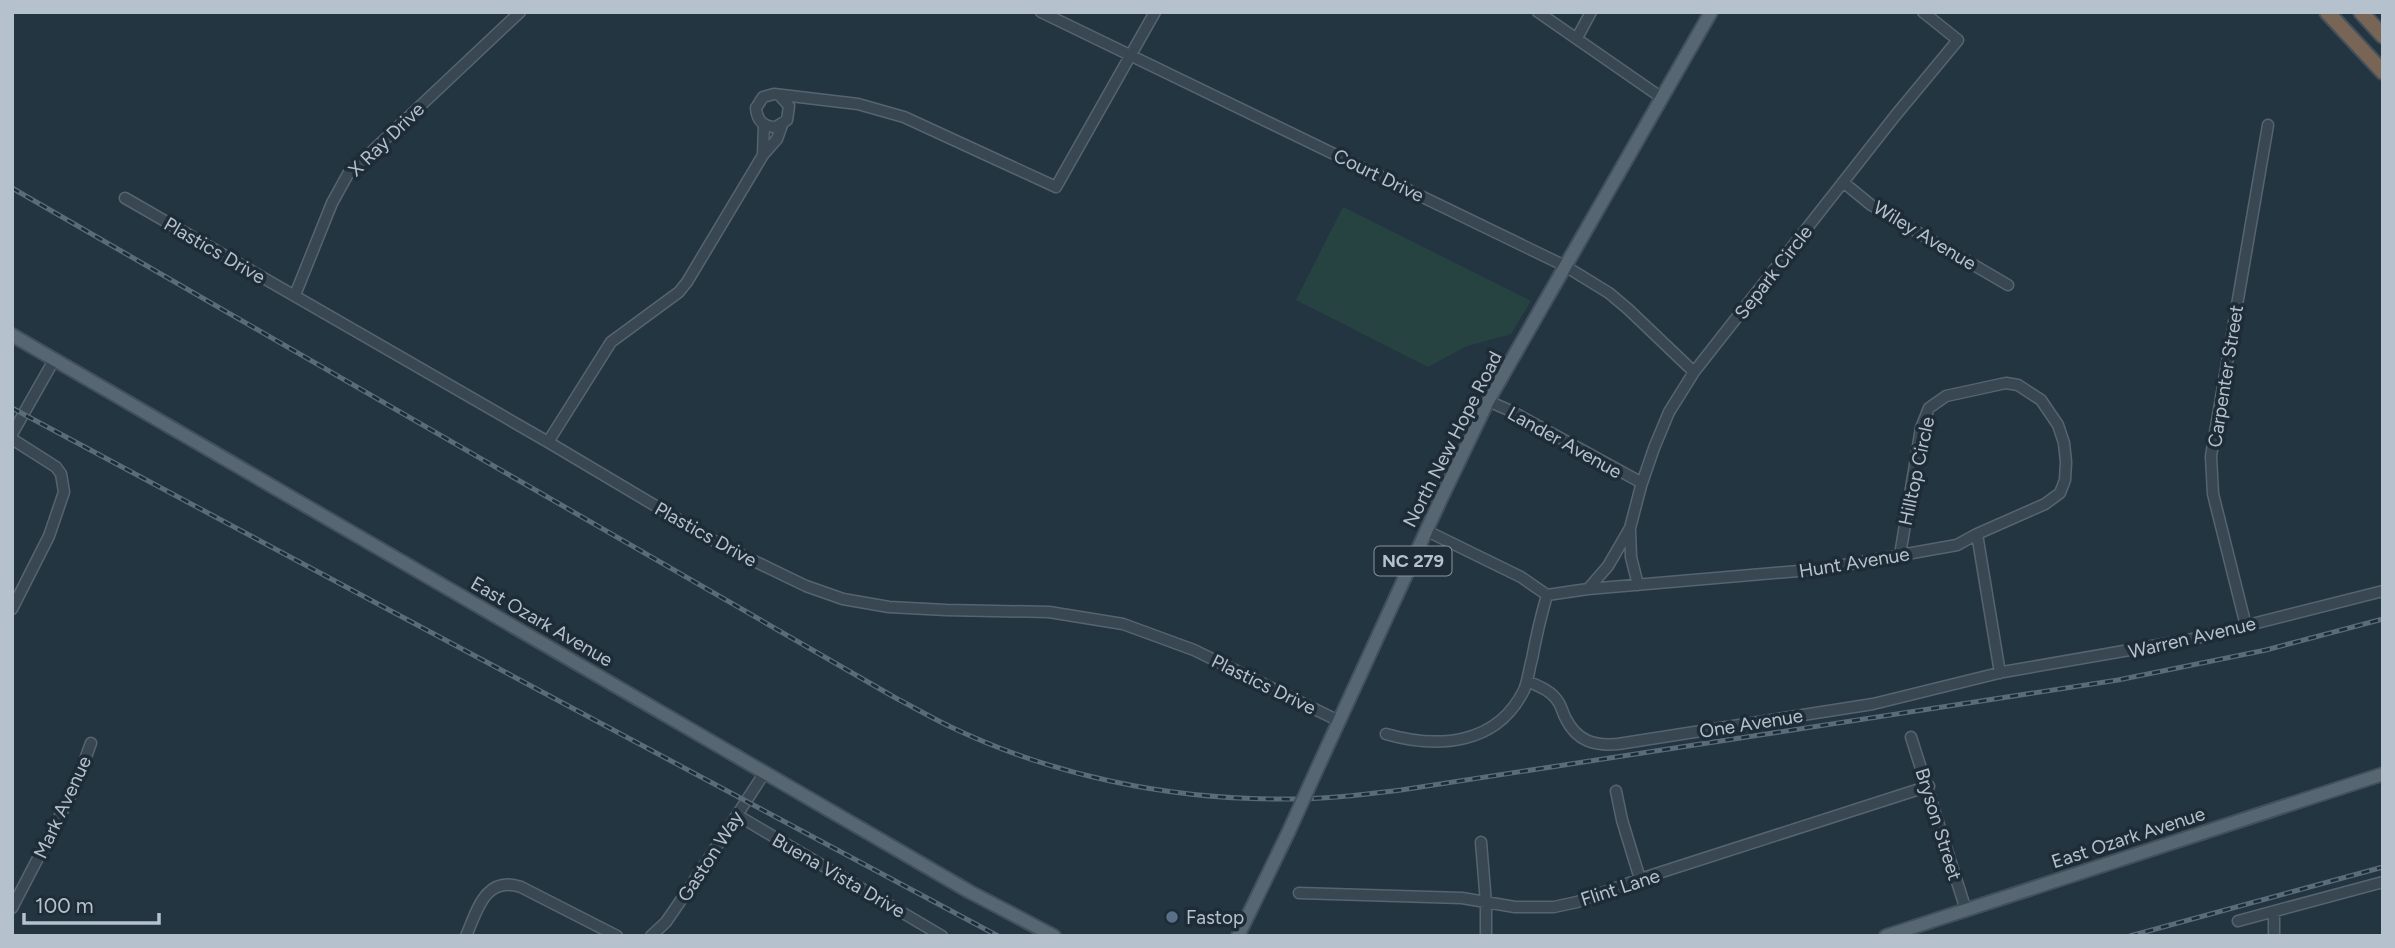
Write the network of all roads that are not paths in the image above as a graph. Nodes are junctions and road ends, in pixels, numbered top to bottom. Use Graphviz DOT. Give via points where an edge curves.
graph roads {
  1 [pos="520,12"];
  2 [pos="1041,12"];
  3 [pos="1154,12"];
  4 [pos="1538,12"];
  5 [pos="1591,12"];
  6 [pos="1711,12"];
  7 [pos="1923,12"];
  8 [pos="2327,12"];
  9 [pos="2361,12"];
  10 [pos="2383,36"];
  11 [pos="1577,38"];
  12 [pos="1128,56"];
  13 [pos="2383,72"];
  14 [pos="780,96"];
  15 [pos="1662,98"];
  16 [pos="810,99"];
  17 [pos="790,113"];
  18 [pos="764,124"];
  19 [pos="782,125"];
  20 [pos="2268,125"];
  21 [pos="763,155"];
  22 [pos="1843,182"];
  23 [pos="125,198"];
  24 [pos="1565,266"];
  25 [pos="2008,285"];
  26 [pos="295,295"];
  27 [pos="12,335"];
  28 [pos="54,360"];
  29 [pos="1694,372"];
  30 [pos="1488,401"];
  31 [pos="12,436"];
  32 [pos="548,442"];
  33 [pos="1642,483"];
  34 [pos="1630,528"];
  35 [pos="1427,531"];
  36 [pos="1977,534"];
  37 [pos="1900,555"];
  38 [pos="1638,585"];
  39 [pos="1588,589"];
  40 [pos="2383,591"];
  41 [pos="1547,595"];
  42 [pos="12,609"];
  43 [pos="2246,625"];
  44 [pos="2000,673"];
  45 [pos="1527,681"];
  46 [pos="1339,721"];
  47 [pos="1386,734"];
  48 [pos="1912,737"];
  49 [pos="91,743"];
  50 [pos="765,772"];
  51 [pos="2383,774"];
  52 [pos="1928,786"];
  53 [pos="1616,790"];
  54 [pos="737,815"];
  55 [pos="1481,842"];
  56 [pos="1640,880"];
  57 [pos="2383,882"];
  58 [pos="1299,893"];
  59 [pos="1486,903"];
  60 [pos="12,908"];
  61 [pos="1966,910"];
  62 [pos="2274,912"];
  63 [pos="2238,920"];
  64 [pos="1915,931"];
  65 [pos="466,936"];
  66 [pos="617,936"];
  67 [pos="651,936"];
  68 [pos="942,936"];
  69 [pos="1054,936"];
  70 [pos="1238,936"];
  71 [pos="1486,936"];
  72 [pos="1886,936"];
  73 [pos="2274,936"];
  1 -- 26 [label="street, X Ray Drive" via="348,174"];
  2 -- 12 [label="street, Court Drive"];
  3 -- 12 [label="street"];
  4 -- 11 [label="street"];
  5 -- 11 [label="street"];
  6 -- 15 [label="main road, North New Hope Road / NC 279"];
  7 -- 22 [label="street, Separk Circle" via="1958,40"];
  8 -- 13 [label="highway"];
  9 -- 10 [label="highway"];
  11 -- 15 [label="street"];
  12 -- 16 [label="street" via="1056,187 905,117 858,104"];
  12 -- 24 [label="street, Court Drive"];
  14 -- 16 [label="street"];
  14 -- 17 [label="street"];
  14 -- 18 [label="street" via="768,94 759,102 757,114"];
  15 -- 24 [label="main road, North New Hope Road / NC 279"];
  16 -- 17 [label="street"];
  17 -- 19 [label="street"];
  18 -- 19 [label="street"];
  18 -- 21 [label="street"];
  19 -- 21 [label="street"];
  20 -- 43 [label="street, Carpenter Street" via="2211,456 2213,494"];
  21 -- 32 [label="street" via="687,282 611,342"];
  22 -- 25 [label="street, Wiley Avenue" via="1871,205"];
  22 -- 29 [label="street, Separk Circle"];
  23 -- 26 [label="street, Plastics Drive"];
  24 -- 29 [label="street, Court Drive" via="1609,293"];
  24 -- 30 [label="main road, North New Hope Road / NC 279"];
  26 -- 32 [label="street, Plastics Drive"];
  27 -- 28 [label="main road, East Ozark Avenue"];
  28 -- 31 [label="street"];
  28 -- 50 [label="main road, East Ozark Avenue"];
  29 -- 33 [label="street, Separk Circle" via="1669,412"];
  30 -- 33 [label="street, Lander Avenue"];
  30 -- 35 [label="main road, North New Hope Road / NC 279"];
  31 -- 42 [label="street" via="55,467 64,492 49,536"];
  32 -- 46 [label="street, Plastics Drive" via="723,546 824,593 889,607 1049,612 1123,624 1194,650"];
  33 -- 34 [label="street, Separk Circle"];
  34 -- 38 [label="street, Separk Circle"];
  34 -- 39 [label="street, Separk Circle"];
  35 -- 41 [label="street" via="1521,577"];
  35 -- 46 [label="main road, North New Hope Road / NC 279"];
  36 -- 37 [label="street, Hunt Avenue" via="1957,545"];
  36 -- 37 [label="street, Hilltop Circle" via="2045,504 2060,493 2065,481 2059,425 2041,400 2006,383 1946,396 1929,408 1921,428"];
  36 -- 44 [label="street"];
  37 -- 38 [label="street, Hunt Avenue" via="1822,569"];
  38 -- 39 [label="street, Hunt Avenue"];
  39 -- 41 [label="street"];
  40 -- 43 [label="street, Warren Avenue"];
  41 -- 45 [label="street"];
  43 -- 44 [label="street, Warren Avenue" via="2155,647"];
  44 -- 45 [label="street, One Avenue" via="1872,704 1602,745 1582,740 1552,694"];
  45 -- 47 [label="street" via="1504,716 1471,737 1427,743"];
  46 -- 70 [label="main road, North New Hope Road / NC 279, bridge"];
  48 -- 52 [label="street, Bryson Street"];
  49 -- 60 [label="street, Mark Avenue" via="75,787"];
  50 -- 54 [label="street, Gaston Way"];
  50 -- 69 [label="main road, East Ozark Avenue"];
  51 -- 61 [label="main road, East Ozark Avenue"];
  52 -- 56 [label="street, Flint Lane"];
  52 -- 61 [label="street, Bryson Street"];
  53 -- 56 [label="street"];
  54 -- 67 [label="street, Gaston Way" via="691,887"];
  54 -- 68 [label="street, Buena Vista Drive"];
  55 -- 59 [label="street"];
  56 -- 59 [label="street, Flint Lane" via="1554,907"];
  57 -- 62 [label="street"];
  58 -- 59 [label="street, Flint Lane" via="1462,898"];
  59 -- 71 [label="street"];
  61 -- 64 [label="main road, East Ozark Avenue"];
  62 -- 63 [label="street"];
  62 -- 73 [label="street"];
  64 -- 72 [label="main road, East Ozark Avenue"];
  65 -- 66 [label="street" via="485,895 505,884 521,887"];
}
